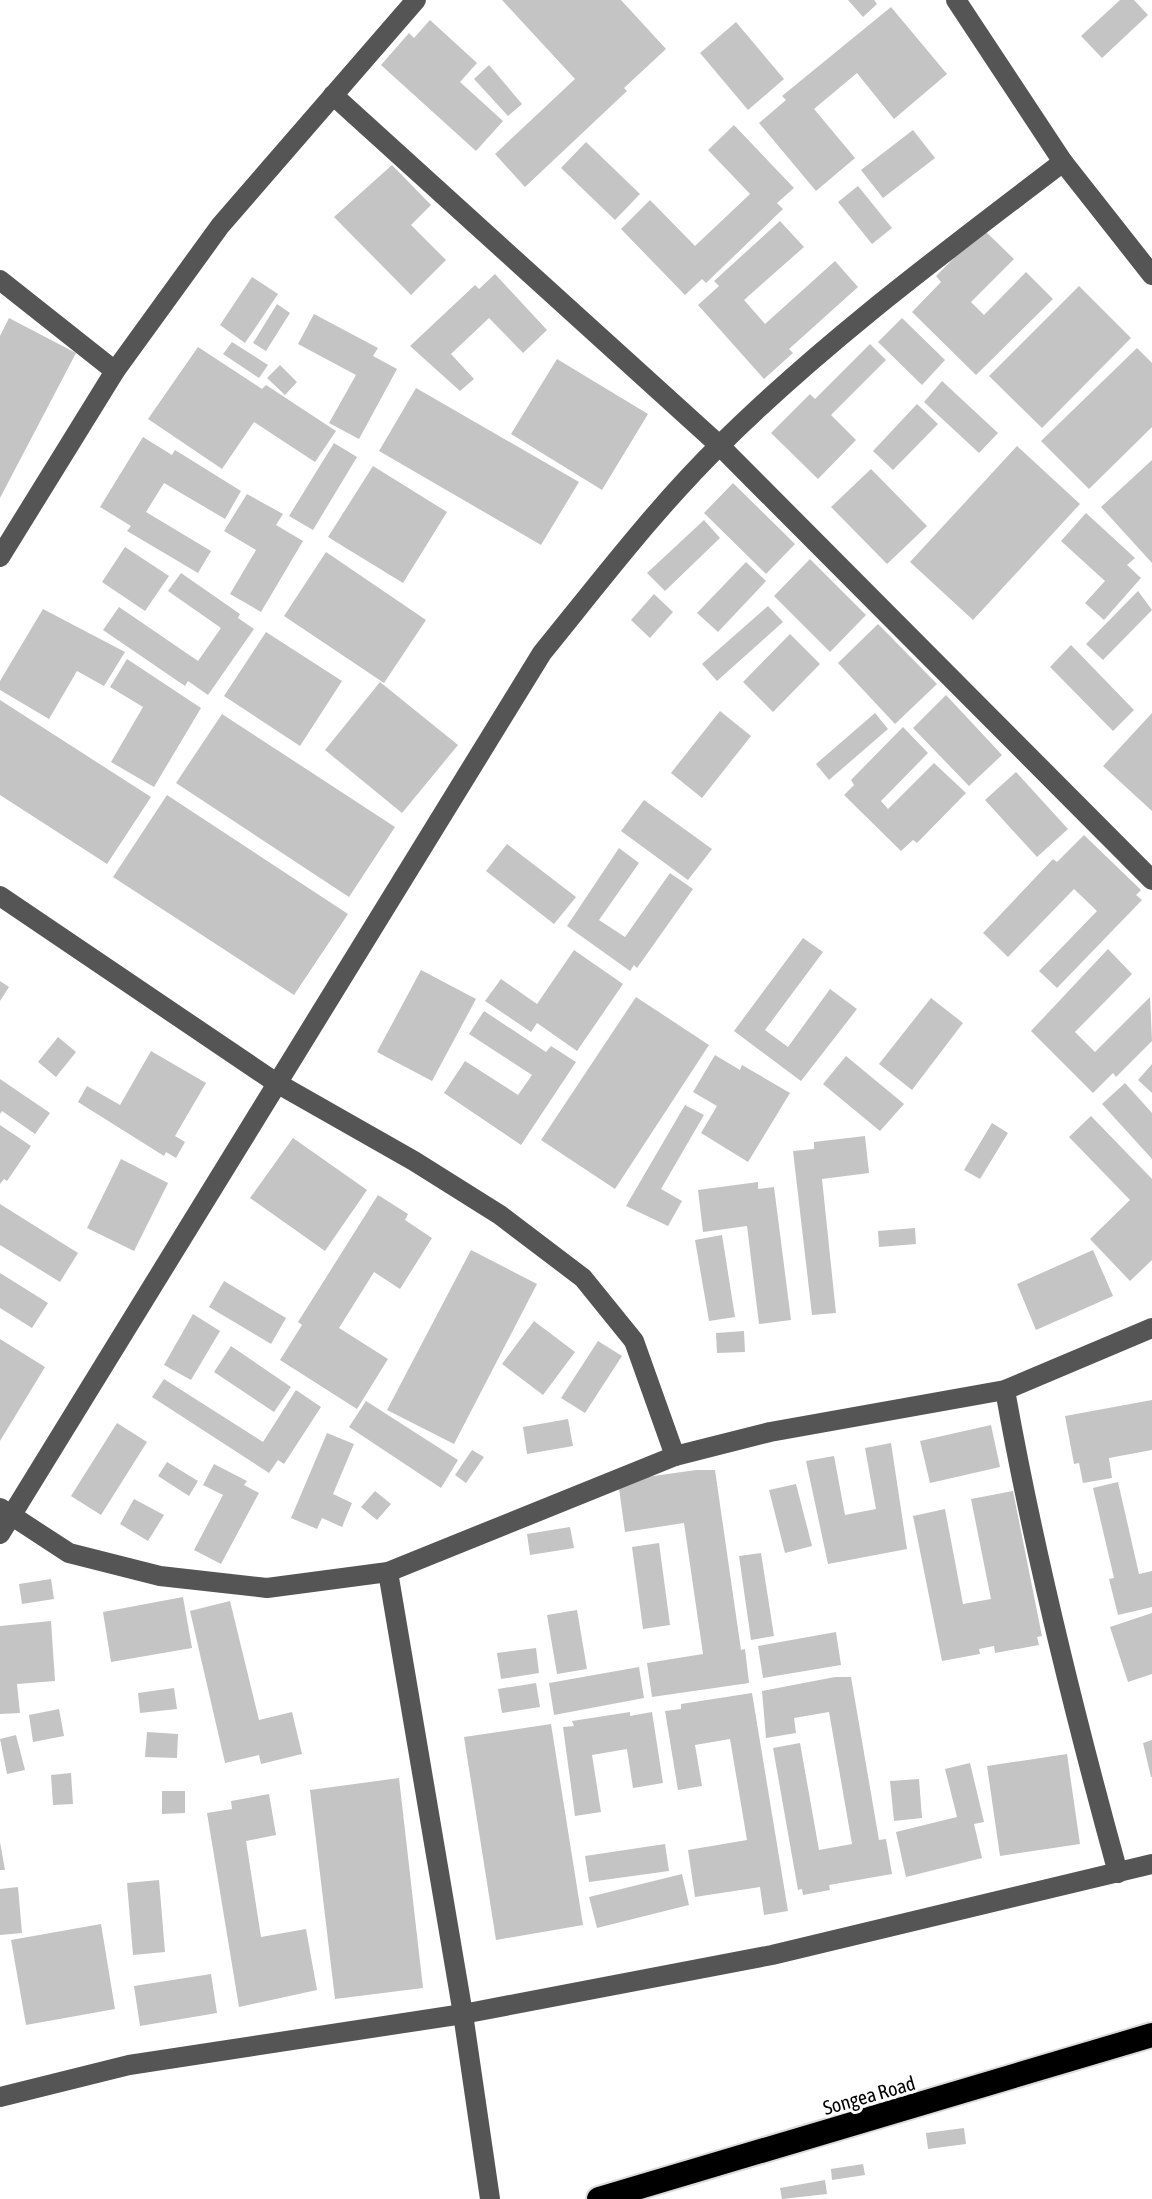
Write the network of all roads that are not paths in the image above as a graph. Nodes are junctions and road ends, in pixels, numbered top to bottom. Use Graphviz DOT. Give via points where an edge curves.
graph roads {
  1 [pos="416,0"];
  2 [pos="956,0"];
  3 [pos="333,95"];
  4 [pos="1063,162"];
  5 [pos="1152,275"];
  6 [pos="0,280"];
  7 [pos="115,371"];
  8 [pos="719,445"];
  9 [pos="0,557"];
  10 [pos="1152,880"];
  11 [pos="0,896"];
  12 [pos="275,1082"];
  13 [pos="1152,1328"];
  14 [pos="1005,1390"];
  15 [pos="675,1456"];
  16 [pos="6,1511"];
  17 [pos="0,1534"];
  18 [pos="388,1572"];
  19 [pos="1152,1864"];
  20 [pos="1118,1873"];
  21 [pos="463,2014"];
  22 [pos="1152,2035"];
  23 [pos="0,2097"];
  24 [pos="490,2199"];
  25 [pos="599,2199"];
  1 -- 3 [label="street"];
  2 -- 4 [label="street"];
  3 -- 7 [label="street" via="220,226"];
  3 -- 8 [label="street"];
  4 -- 5 [label="street"];
  4 -- 8 [label="street" via="885,299"];
  6 -- 7 [label="street"];
  7 -- 9 [label="street"];
  8 -- 10 [label="street"];
  8 -- 12 [label="street" via="542,653"];
  11 -- 12 [label="street"];
  12 -- 15 [label="street" via="500,1215 583,1278 634,1341"];
  12 -- 16 [label="street" via="152,1291"];
  13 -- 14 [label="street"];
  14 -- 15 [label="street" via="770,1432"];
  14 -- 20 [label="street" via="1053,1620"];
  15 -- 18 [label="street"];
  16 -- 17 [label="street"];
  16 -- 18 [label="street" via="69,1553 160,1576 267,1588"];
  18 -- 21 [label="street"];
  19 -- 20 [label="street"];
  20 -- 21 [label="street" via="772,1955"];
  21 -- 23 [label="street" via="129,2065"];
  21 -- 24 [label="street"];
  22 -- 25 [label="highway, Songea Road"];
}
